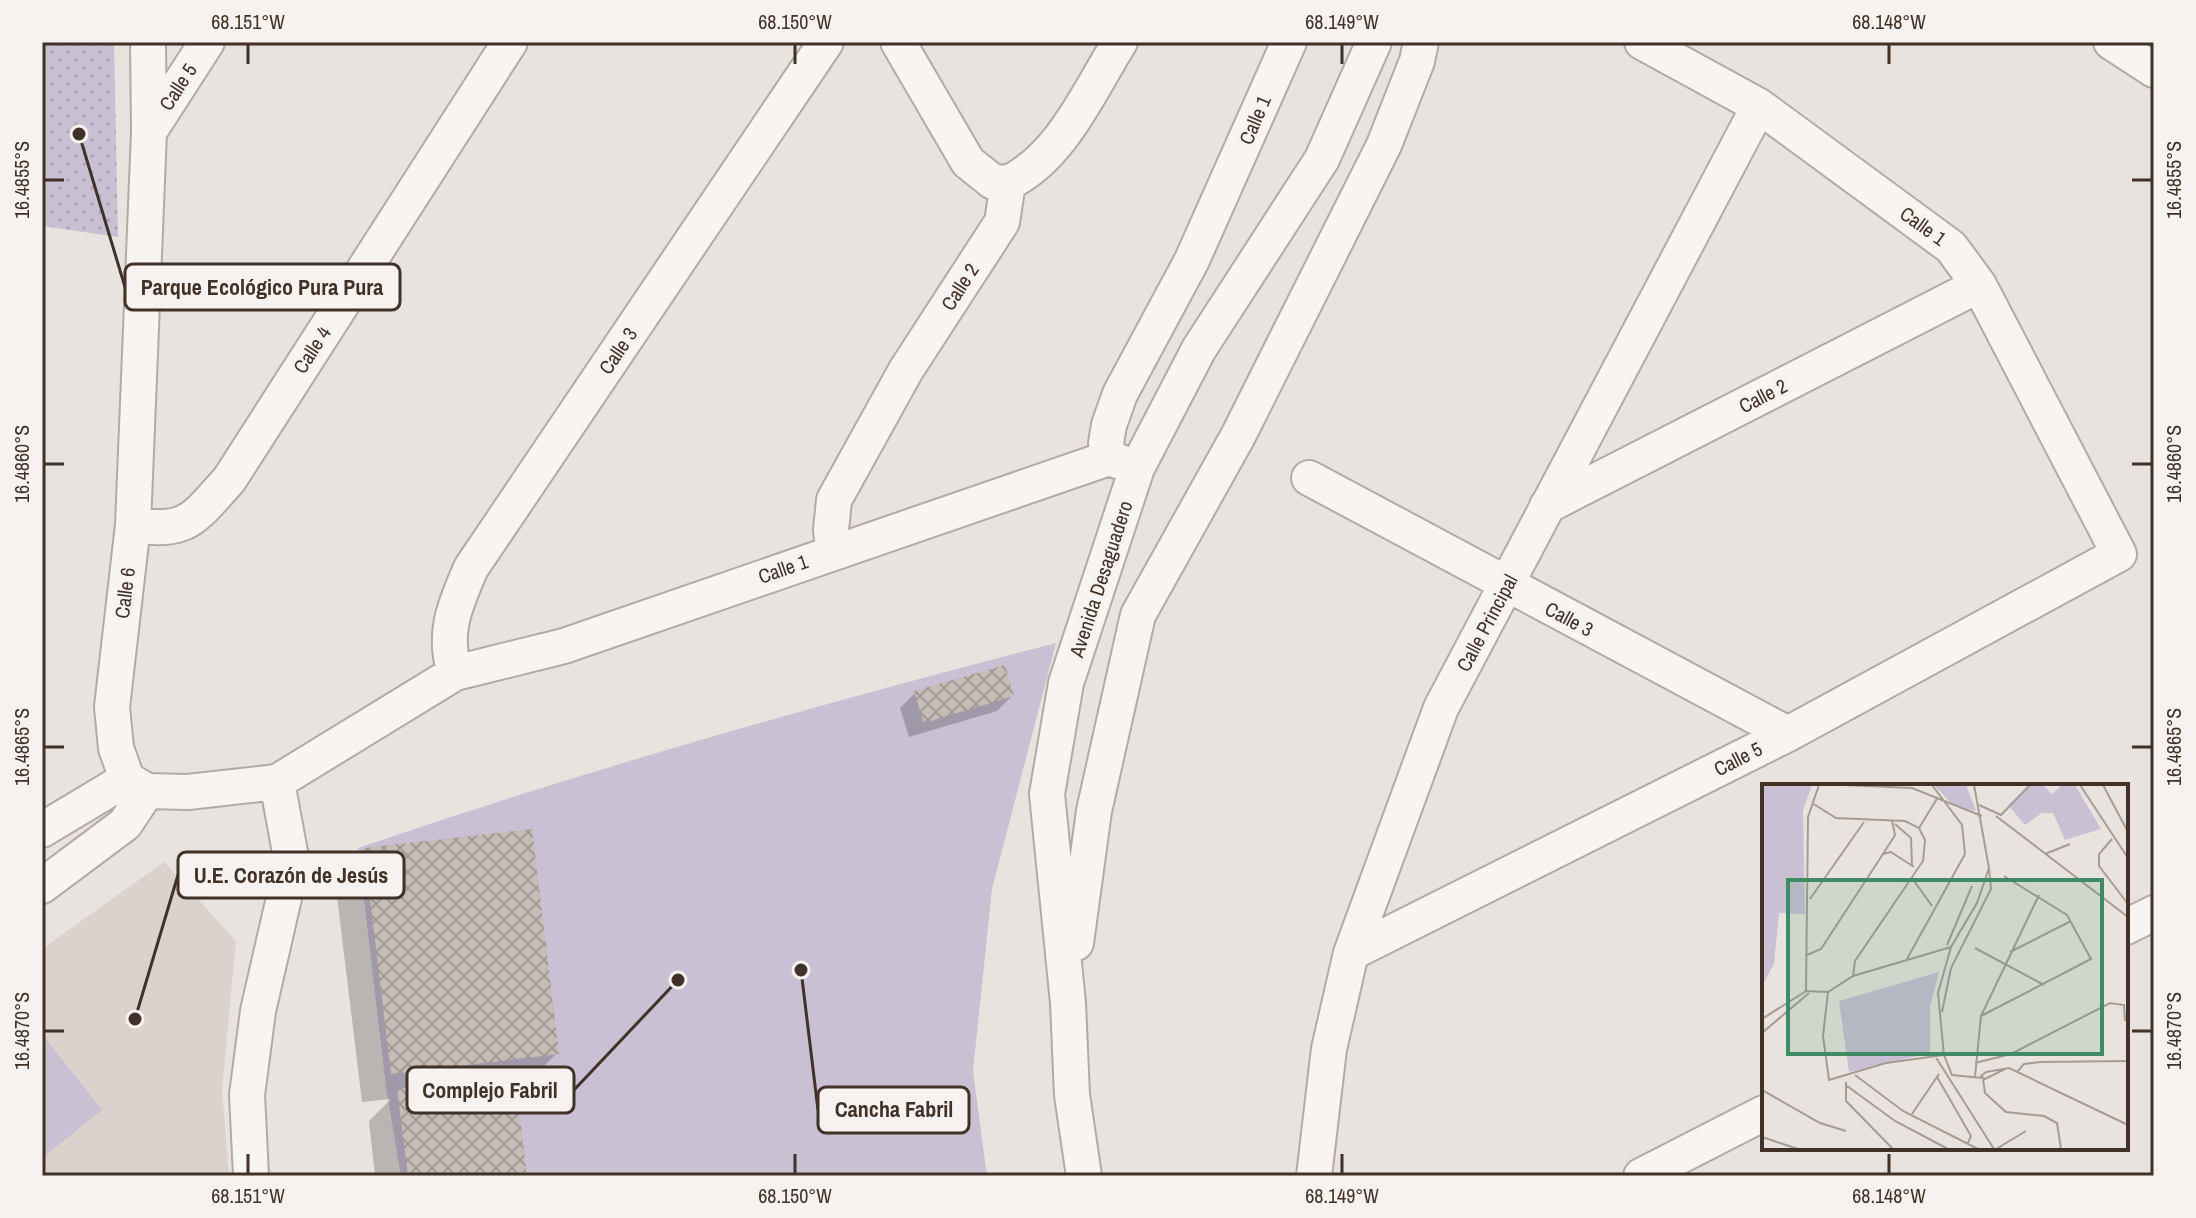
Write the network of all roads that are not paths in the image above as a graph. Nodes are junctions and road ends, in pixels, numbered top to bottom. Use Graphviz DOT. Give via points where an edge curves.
graph roads {
  1 [pos="148,42"];
  2 [pos="207,42"];
  3 [pos="510,42"];
  4 [pos="826,42"];
  5 [pos="898,42"];
  6 [pos="1120,42"];
  7 [pos="1289,42"];
  8 [pos="1374,42"];
  9 [pos="1421,42"];
  10 [pos="1642,42"];
  11 [pos="2111,42"];
  12 [pos="2154,70"];
  13 [pos="1759,106"];
  14 [pos="149,132"];
  15 [pos="1008,183"];
  16 [pos="1979,285"];
  17 [pos="1123,463"];
  18 [pos="1309,478"];
  19 [pos="1547,506"];
  20 [pos="133,525"];
  21 [pos="833,551"];
  22 [pos="2119,554"];
  23 [pos="1507,587"];
  24 [pos="455,673"];
  25 [pos="1788,734"];
  26 [pos="277,782"];
  27 [pos="137,785"];
  28 [pos="42,830"];
  29 [pos="42,886"];
  30 [pos="2154,913"];
  31 [pos="2128,926"];
  32 [pos="1351,953"];
  33 [pos="1068,1003"];
  34 [pos="1762,1114"];
  35 [pos="251,1176"];
  36 [pos="1084,1176"];
  37 [pos="1314,1176"];
  38 [pos="1641,1176"];
  1 -- 14 [label="street, Calle 6"];
  2 -- 14 [label="street, Calle 5"];
  3 -- 20 [label="street, Calle 4" via="229,480 194,518 169,530"];
  4 -- 24 [label="street, Calle 3" via="471,568 449,619"];
  5 -- 15 [label="street" via="968,162 993,182"];
  6 -- 15 [label="street" via="1047,157"];
  7 -- 17 [label="street, Calle 1" via="1192,260 1120,394 1106,443"];
  8 -- 17 [label="street, Avenida Desaguadero" via="1322,159"];
  9 -- 33 [label="street" via="1384,145 1238,436 1138,615 1094,811"];
  10 -- 13 [label="street, Calle 1"];
  11 -- 12 [label="street"];
  13 -- 16 [label="street, Calle 1" via="1951,247"];
  13 -- 19 [label="street, Calle Principal"];
  14 -- 20 [label="street, Calle 6"];
  15 -- 21 [label="street, Calle 2" via="1002,222 906,370 834,500"];
  16 -- 19 [label="street, Calle 2"];
  16 -- 22 [label="street, Calle 1"];
  17 -- 21 [label="street, Calle 1"];
  17 -- 33 [label="street, Avenida Desaguadero" via="1066,683 1047,794"];
  18 -- 23 [label="street, Calle 3"];
  19 -- 23 [label="street, Calle Principal"];
  20 -- 27 [label="street, Calle 6" via="112,707 116,748"];
  21 -- 24 [label="street, Calle 1" via="564,646"];
  22 -- 25 [label="street, Calle 5"];
  23 -- 25 [label="street, Calle 3"];
  23 -- 32 [label="street, Calle Principal" via="1441,708"];
  24 -- 26 [label="street"];
  25 -- 32 [label="street, Calle 5"];
  26 -- 27 [label="street" via="188,792"];
  26 -- 35 [label="street" via="292,863 258,1011 249,1081"];
  27 -- 28 [label="street"];
  27 -- 29 [label="street" via="125,824"];
  30 -- 31 [label="street"];
  32 -- 37 [label="street, Calle Principal" via="1329,1049"];
  33 -- 36 [label="street, Avenida Desaguadero" via="1072,1095"];
  34 -- 38 [label="street"];
}
